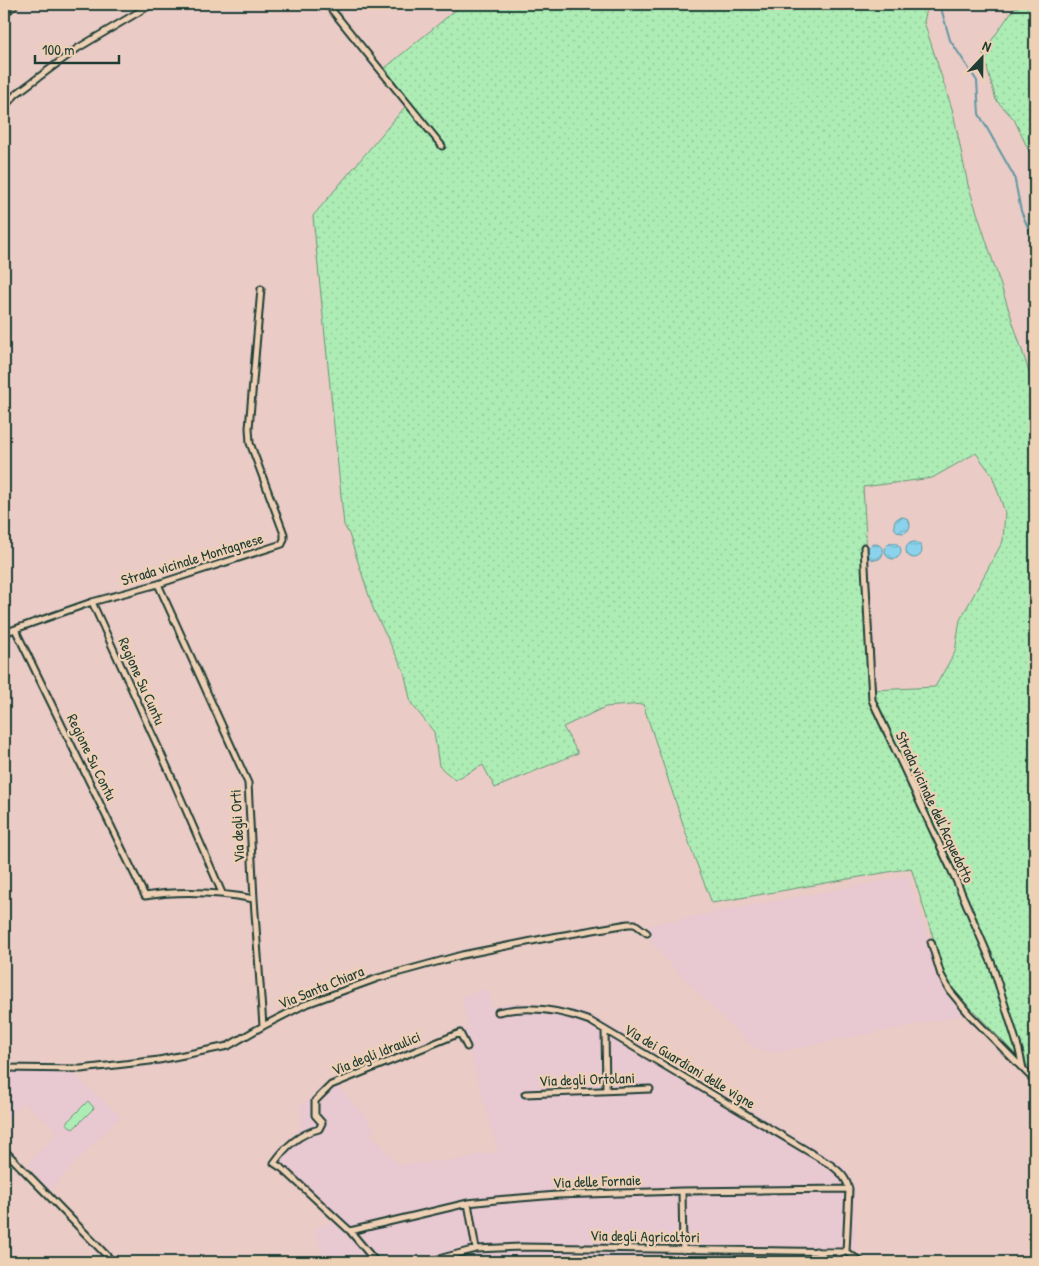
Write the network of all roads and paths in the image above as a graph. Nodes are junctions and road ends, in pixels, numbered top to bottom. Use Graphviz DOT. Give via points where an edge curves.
graph roads {
  1 [pos="152,4"];
  2 [pos="327,4"];
  3 [pos="4,106"];
  4 [pos="442,146"];
  5 [pos="261,289"];
  6 [pos="864,547"];
  7 [pos="158,584"];
  8 [pos="92,602"];
  9 [pos="16,629"];
  10 [pos="4,632"];
  11 [pos="222,893"];
  12 [pos="254,899"];
  13 [pos="647,933"];
  14 [pos="931,942"];
  15 [pos="498,1012"];
  16 [pos="263,1026"];
  17 [pos="605,1030"];
  18 [pos="467,1047"];
  19 [pos="4,1068"];
  20 [pos="1023,1069"];
  21 [pos="1035,1080"];
  22 [pos="650,1089"];
  23 [pos="606,1090"];
  24 [pos="525,1094"];
  25 [pos="4,1150"];
  26 [pos="849,1189"];
  27 [pos="682,1190"];
  28 [pos="468,1204"];
  29 [pos="350,1231"];
  30 [pos="476,1249"];
  31 [pos="684,1250"];
  32 [pos="815,1251"];
  33 [pos="839,1252"];
  34 [pos="846,1252"];
  35 [pos="854,1260"];
  36 [pos="113,1262"];
  37 [pos="376,1262"];
  38 [pos="427,1262"];
  39 [pos="823,1262"];
  40 [pos="838,1262"];
  41 [pos="862,1262"];
  1 -- 3 [label="street" via="78,48"];
  2 -- 4 [label="street"];
  5 -- 7 [label="street, Strada vicinale Montagnese" via="250,443 284,539 282,544"];
  6 -- 20 [label="street, Strada vicinale dell'Acquedotto" via="872,700 992,964 1020,1050"];
  7 -- 8 [label="street, Strada vicinale Montagnese"];
  7 -- 12 [label="street, Via degli Orti" via="248,783"];
  8 -- 9 [label="street, Strada vicinale Montagnese"];
  8 -- 11 [label="street, Regione Su Cuntu"];
  9 -- 10 [label="street, Strada vicinale Montagnese"];
  9 -- 11 [label="street, Regione Su Contu" via="146,896 170,892"];
  11 -- 12 [label="street"];
  12 -- 16 [label="street, Via degli Orti"];
  13 -- 16 [label="street, Via Santa Chiara" via="635,924 628,924 462,956 343,990"];
  14 -- 20 [label="street" via="950,992"];
  15 -- 17 [label="street, Via dei Guardiani delle vigne" via="514,1008 549,1010 590,1021"];
  16 -- 19 [label="street, Via Santa Chiara" via="228,1046 159,1060 82,1069"];
  17 -- 23 [label="street"];
  17 -- 26 [label="street, Via dei Guardiani delle vigne" via="831,1165 847,1180"];
  18 -- 29 [label="street, Via degli Idraulici" via="460,1033 331,1085 314,1101 315,1115 322,1123 319,1129 305,1133 285,1148 274,1163"];
  20 -- 21 [label="street"];
  22 -- 23 [label="street, Via degli Ortolani"];
  23 -- 24 [label="street, Via degli Ortolani"];
  25 -- 36 [label="street"];
  26 -- 27 [label="street, Via delle Fornaie"];
  26 -- 34 [label="street"];
  27 -- 28 [label="street, Via delle Fornaie" via="557,1195"];
  27 -- 31 [label="street"];
  28 -- 29 [label="street, Via delle Fornaie"];
  28 -- 30 [label="street"];
  29 -- 37 [label="street, Via degli Idraulici"];
  30 -- 31 [label="street, Via degli Agricoltori" via="521,1246"];
  30 -- 38 [label="street, Via degli Agricoltori"];
  31 -- 32 [label="street, Via degli Agricoltori"];
  32 -- 33 [label="street, Via degli Agricoltori"];
  32 -- 39 [label="street"];
  33 -- 34 [label="street, Via degli Agricoltori"];
  33 -- 40 [label="street"];
  34 -- 35 [label="street"];
  35 -- 41 [label="street"];
}
